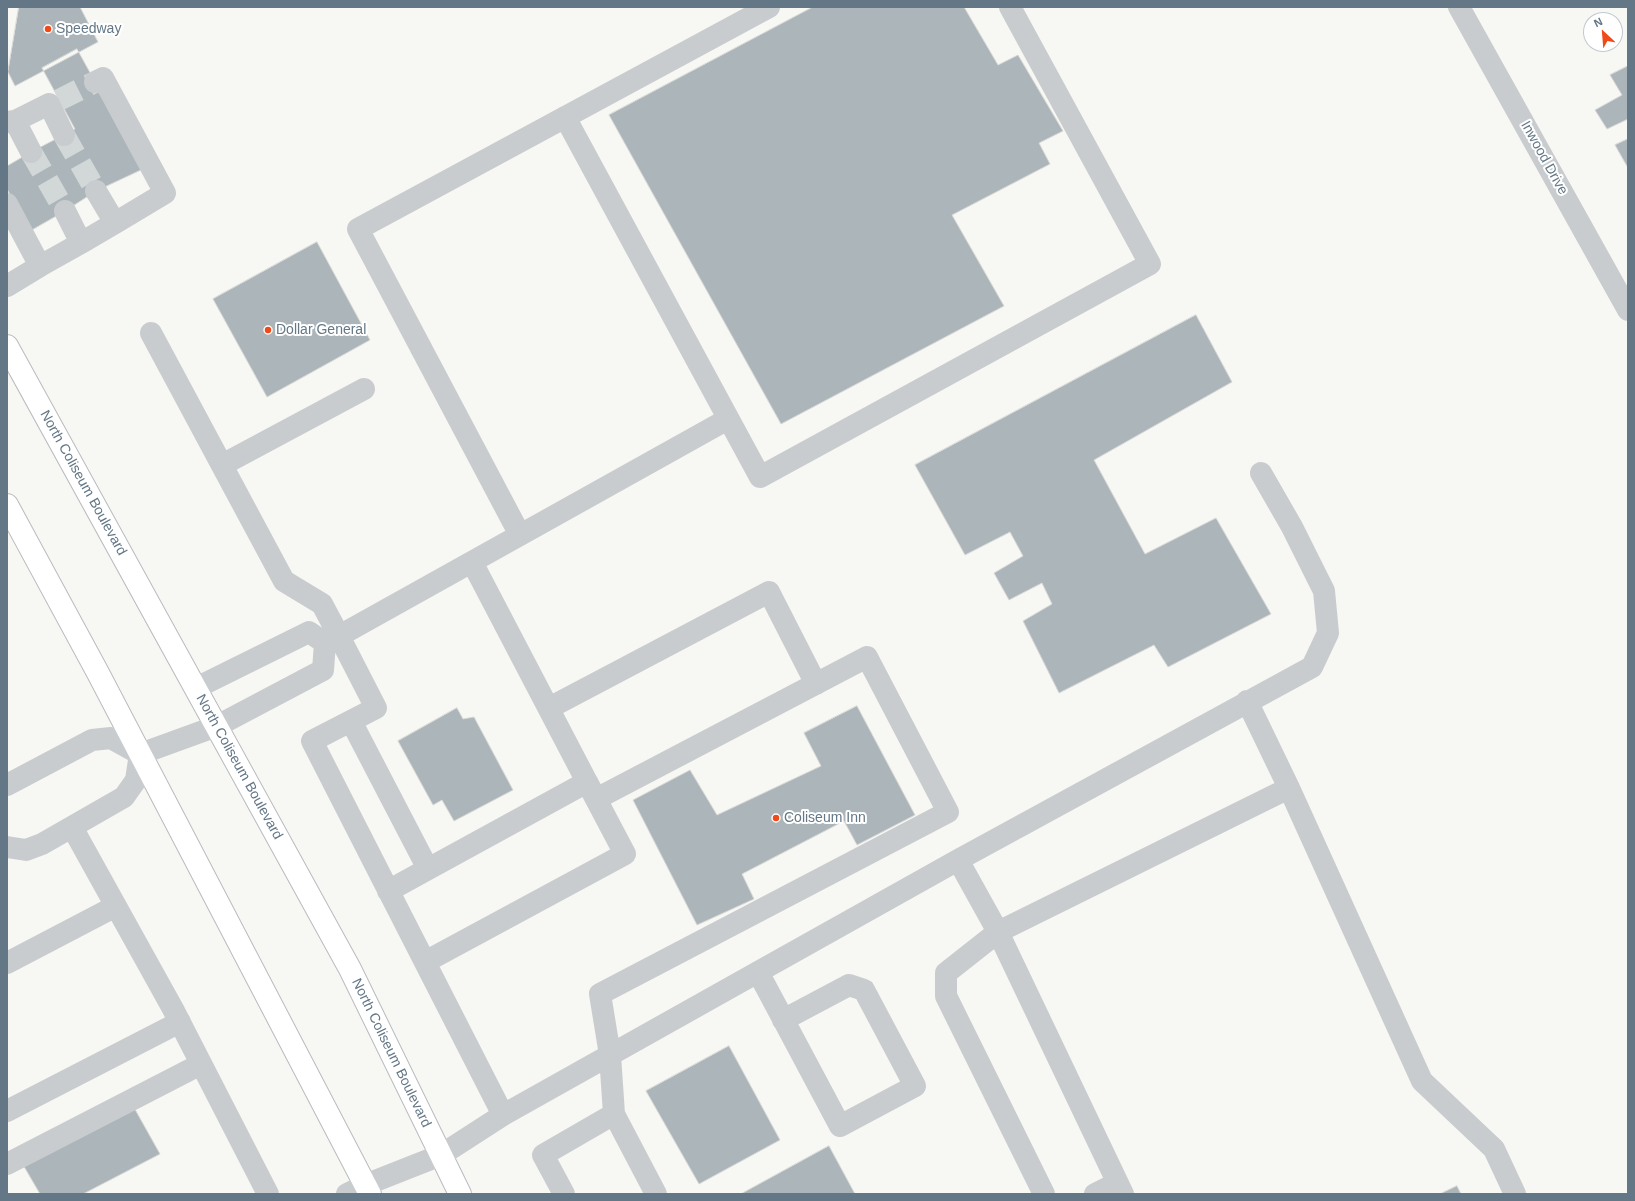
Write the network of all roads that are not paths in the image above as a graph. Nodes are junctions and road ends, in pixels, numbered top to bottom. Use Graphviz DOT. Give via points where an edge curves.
graph roads {
  1 [pos="769,7"];
  2 [pos="1010,7"];
  3 [pos="1459,7"];
  4 [pos="95,82"];
  5 [pos="565,117"];
  6 [pos="11,121"];
  7 [pos="64,135"];
  8 [pos="31,152"];
  9 [pos="96,191"];
  10 [pos="7,204"];
  11 [pos="65,211"];
  12 [pos="115,223"];
  13 [pos="81,243"];
  14 [pos="40,266"];
  15 [pos="7,286"];
  16 [pos="1628,310"];
  17 [pos="151,333"];
  18 [pos="7,346"];
  19 [pos="364,389"];
  20 [pos="728,419"];
  21 [pos="222,465"];
  22 [pos="1261,473"];
  23 [pos="7,505"];
  24 [pos="520,535"];
  25 [pos="472,562"];
  26 [pos="332,640"];
  27 [pos="816,684"];
  28 [pos="196,688"];
  29 [pos="1247,702"];
  30 [pos="549,708"];
  31 [pos="351,721"];
  32 [pos="217,726"];
  33 [pos="140,754"];
  34 [pos="7,785"];
  35 [pos="1288,788"];
  36 [pos="592,791"];
  37 [pos="72,827"];
  38 [pos="7,847"];
  39 [pos="958,860"];
  40 [pos="428,869"];
  41 [pos="388,891"];
  42 [pos="116,906"];
  43 [pos="998,932"];
  44 [pos="425,962"];
  45 [pos="7,963"];
  46 [pos="758,972"];
  47 [pos="783,1020"];
  48 [pos="180,1022"];
  49 [pos="610,1055"];
  50 [pos="201,1064"];
  51 [pos="7,1110"];
  52 [pos="614,1114"];
  53 [pos="503,1115"];
  54 [pos="441,1155"];
  55 [pos="7,1164"];
  56 [pos="1120,1188"];
  57 [pos="361,1191"];
  58 [pos="268,1194"];
  59 [pos="460,1194"];
  60 [pos="564,1194"];
  61 [pos="656,1194"];
  62 [pos="1044,1194"];
  63 [pos="1095,1194"];
  64 [pos="1515,1194"];
  1 -- 5 [label="street"];
  2 -- 20 [label="street" via="1150,264 760,477"];
  3 -- 16 [label="street, Inwood Drive"];
  4 -- 12 [label="street" via="103,78 165,193"];
  5 -- 20 [label="street"];
  5 -- 24 [label="street" via="358,229"];
  6 -- 7 [label="street" via="54,102"];
  6 -- 8 [label="street"];
  9 -- 12 [label="street"];
  10 -- 14 [label="street"];
  11 -- 13 [label="street"];
  12 -- 13 [label="street"];
  13 -- 14 [label="street"];
  14 -- 15 [label="street"];
  17 -- 21 [label="street"];
  18 -- 28 [label="highway, North Coliseum Boulevard"];
  19 -- 21 [label="street"];
  20 -- 24 [label="street"];
  21 -- 26 [label="street" via="284,581 322,604"];
  22 -- 29 [label="street" via="1324,591 1328,633 1312,667"];
  23 -- 33 [label="highway"];
  24 -- 25 [label="street"];
  25 -- 26 [label="street"];
  25 -- 30 [label="street"];
  26 -- 28 [label="street" via="309,632"];
  26 -- 31 [label="street" via="376,708"];
  26 -- 32 [label="street" via="323,670"];
  27 -- 30 [label="street" via="769,592"];
  27 -- 36 [label="street"];
  27 -- 49 [label="street" via="867,657 948,812 600,994"];
  28 -- 32 [label="highway, North Coliseum Boulevard"];
  29 -- 35 [label="street"];
  29 -- 39 [label="street"];
  30 -- 36 [label="street"];
  31 -- 40 [label="street"];
  31 -- 41 [label="street" via="312,741"];
  32 -- 33 [label="street"];
  32 -- 54 [label="highway, North Coliseum Boulevard" via="350,969"];
  33 -- 34 [label="street" via="111,738 92,740"];
  33 -- 37 [label="street" via="136,780 124,797"];
  33 -- 57 [label="highway"];
  35 -- 43 [label="street"];
  35 -- 64 [label="street" via="1422,1081 1494,1149"];
  36 -- 40 [label="street"];
  36 -- 44 [label="street" via="625,854"];
  37 -- 38 [label="street" via="26,850"];
  37 -- 42 [label="street"];
  39 -- 43 [label="street"];
  39 -- 46 [label="street"];
  40 -- 41 [label="street"];
  41 -- 44 [label="street"];
  42 -- 45 [label="street"];
  42 -- 48 [label="street"];
  43 -- 56 [label="street"];
  43 -- 62 [label="street" via="946,973 946,996"];
  44 -- 53 [label="street"];
  46 -- 47 [label="street"];
  46 -- 49 [label="street"];
  47 -- 47 [label="street" via="840,1126 915,1086 864,990 849,986"];
  48 -- 50 [label="street"];
  48 -- 51 [label="street"];
  49 -- 52 [label="street"];
  49 -- 53 [label="street"];
  50 -- 55 [label="street"];
  50 -- 58 [label="street"];
  52 -- 60 [label="street" via="543,1155"];
  52 -- 61 [label="street"];
  53 -- 54 [label="street"];
  54 -- 57 [label="street"];
  54 -- 59 [label="highway, North Coliseum Boulevard"];
  56 -- 63 [label="street"];
}
